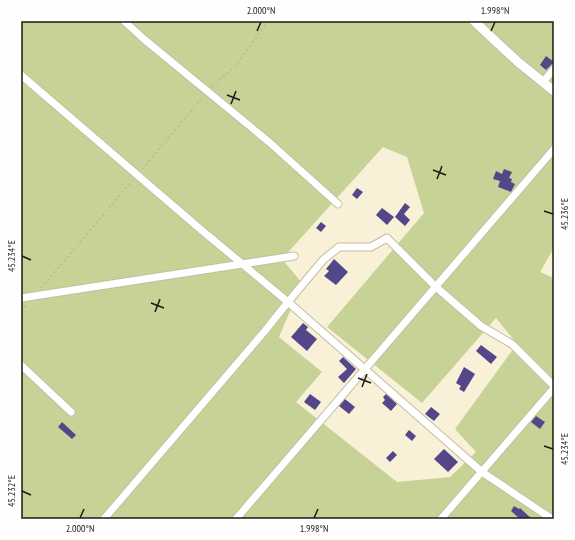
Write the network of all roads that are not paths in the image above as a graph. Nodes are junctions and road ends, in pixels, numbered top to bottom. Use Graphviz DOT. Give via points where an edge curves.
graph roads {
  1 [pos="124,21"];
  2 [pos="474,21"];
  3 [pos="554,69"];
  4 [pos="21,76"];
  5 [pos="544,82"];
  6 [pos="554,91"];
  7 [pos="554,149"];
  8 [pos="338,204"];
  9 [pos="294,256"];
  10 [pos="242,263"];
  11 [pos="436,287"];
  12 [pos="21,298"];
  13 [pos="288,302"];
  14 [pos="21,365"];
  15 [pos="366,370"];
  16 [pos="554,387"];
  17 [pos="71,412"];
  18 [pos="482,472"];
  19 [pos="104,519"];
  20 [pos="236,519"];
  21 [pos="441,519"];
  22 [pos="552,519"];
  1 -- 8 [label="street" via="269,142"];
  2 -- 5 [label="street"];
  3 -- 5 [label="street"];
  4 -- 10 [label="street"];
  5 -- 6 [label="street"];
  7 -- 11 [label="street"];
  9 -- 10 [label="street"];
  10 -- 12 [label="street"];
  10 -- 13 [label="street"];
  11 -- 13 [label="street" via="384,236 371,247 339,247 323,260"];
  11 -- 15 [label="street"];
  11 -- 16 [label="street" via="481,326 512,344"];
  13 -- 15 [label="street"];
  13 -- 19 [label="street"];
  14 -- 17 [label="street"];
  15 -- 18 [label="street"];
  15 -- 20 [label="street"];
  16 -- 18 [label="street"];
  18 -- 21 [label="street"];
  18 -- 22 [label="street"];
}
